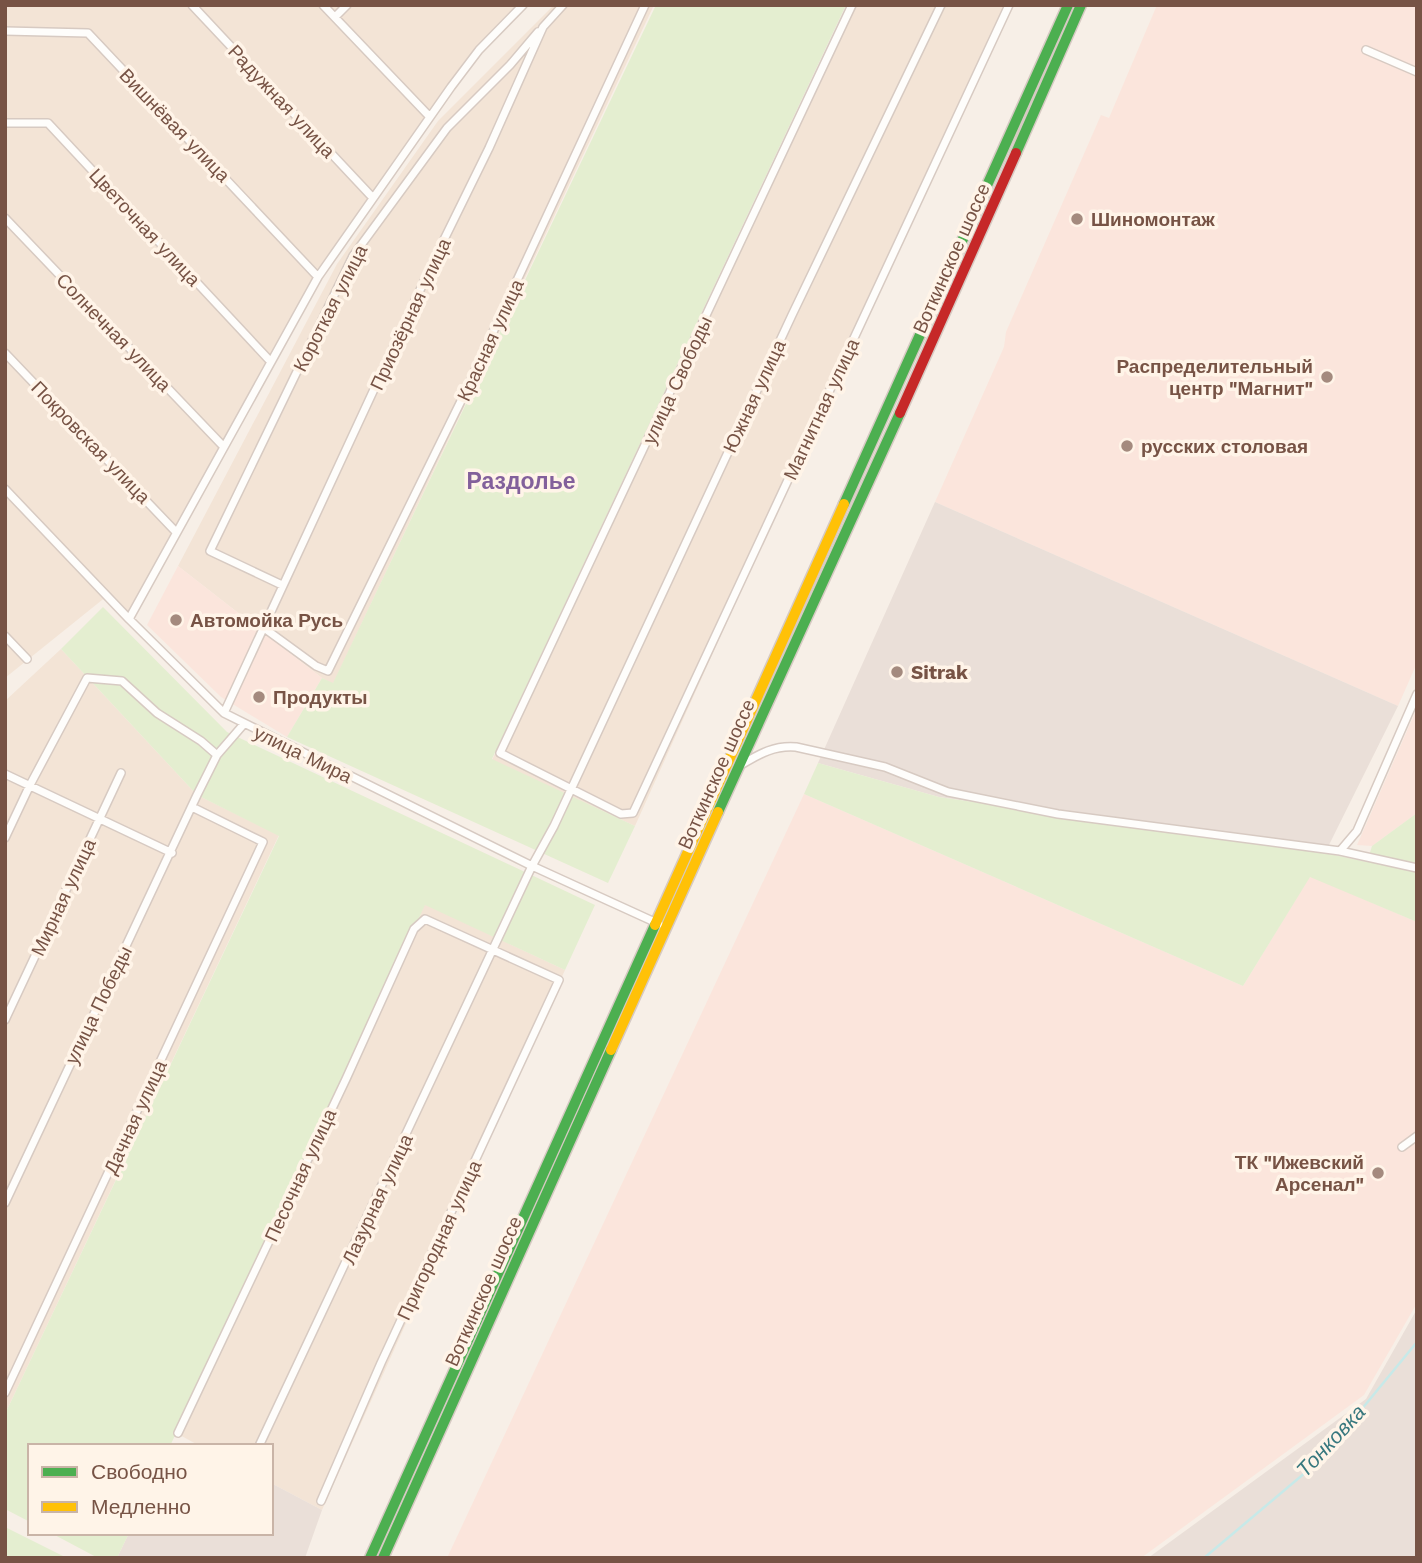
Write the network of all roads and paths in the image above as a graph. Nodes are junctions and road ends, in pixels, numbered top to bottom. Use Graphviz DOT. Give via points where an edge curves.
graph roads {
  1 [pos="192,5"];
  2 [pos="323,5"];
  3 [pos="347,5"];
  4 [pos="523,5"];
  5 [pos="563,5"];
  6 [pos="645,5"];
  7 [pos="852,5"];
  8 [pos="941,5"];
  9 [pos="1009,5"];
  10 [pos="1068,5"];
  11 [pos="1082,5"];
  12 [pos="335,17"];
  13 [pos="543,27"];
  14 [pos="5,31"];
  15 [pos="1366,50"];
  16 [pos="1417,72"];
  17 [pos="429,116"];
  18 [pos="5,122"];
  19 [pos="373,198"];
  20 [pos="5,218"];
  21 [pos="318,278"];
  22 [pos="5,353"];
  23 [pos="271,362"];
  24 [pos="223,446"];
  25 [pos="5,489"];
  26 [pos="176,532"];
  27 [pos="282,585"];
  28 [pos="130,619"];
  29 [pos="264,628"];
  30 [pos="5,636"];
  31 [pos="27,659"];
  32 [pos="1417,694"];
  33 [pos="224,713"];
  34 [pos="243,724"];
  35 [pos="217,755"];
  36 [pos="738,767"];
  37 [pos="121,773"];
  38 [pos="5,774"];
  39 [pos="30,785"];
  40 [pos="570,788"];
  41 [pos="192,807"];
  42 [pos="101,818"];
  43 [pos="5,838"];
  44 [pos="1340,851"];
  45 [pos="172,853"];
  46 [pos="532,866"];
  47 [pos="1417,868"];
  48 [pos="661,925"];
  49 [pos="493,951"];
  50 [pos="5,1020"];
  51 [pos="1417,1136"];
  52 [pos="1402,1147"];
  53 [pos="5,1203"];
  54 [pos="5,1393"];
  55 [pos="178,1433"];
  56 [pos="260,1444"];
  57 [pos="321,1502"];
  58 [pos="370,1558"];
  59 [pos="383,1558"];
  1 -- 19 [label="street, Радужная улица"];
  2 -- 12 [label="street"];
  3 -- 12 [label="street"];
  4 -- 17 [label="street" via="480,50"];
  5 -- 13 [label="street, Приозёрная улица"];
  6 -- 29 [label="street, Красная улица" via="466,391 328,671"];
  7 -- 40 [label="street, улица Свободы" via="500,753"];
  8 -- 40 [label="street, Южная улица"];
  9 -- 40 [label="street, Магнитная улица" via="633,813 621,814"];
  10 -- 48 [label="main road, Воткинское шоссе"];
  11 -- 36 [label="main road, Воткинское шоссе"];
  12 -- 17 [label="street"];
  13 -- 27 [label="street, Приозёрная улица"];
  13 -- 27 [label="street, Короткая улица" via="447,128 353,256 210,551"];
  14 -- 21 [label="street, Вишнёвая улица" via="88,33"];
  15 -- 16 [label="street"];
  17 -- 19 [label="street"];
  18 -- 23 [label="street, Цветочная улица" via="48,123"];
  19 -- 21 [label="street"];
  20 -- 24 [label="street, Солнечная улица"];
  21 -- 23 [label="street"];
  22 -- 26 [label="street, Покровская улица"];
  23 -- 24 [label="street"];
  24 -- 26 [label="street"];
  25 -- 28 [label="street, улица Мира"];
  26 -- 28 [label="street"];
  27 -- 29 [label="street, Приозёрная улица"];
  28 -- 33 [label="street, улица Мира"];
  29 -- 33 [label="street, Приозёрная улица"];
  30 -- 31 [label="street"];
  32 -- 44 [label="street" via="1357,831"];
  33 -- 34 [label="street, улица Мира"];
  34 -- 35 [label="street, улица Победы"];
  34 -- 46 [label="street, улица Мира"];
  35 -- 39 [label="street" via="157,713 122,681 87,678"];
  35 -- 41 [label="street, улица Победы"];
  36 -- 44 [label="street" via="766,751 796,747 885,767 948,792 1058,814"];
  36 -- 48 [label="main road, Воткинское шоссе"];
  37 -- 42 [label="street, Мирная улица"];
  38 -- 39 [label="street"];
  39 -- 42 [label="street"];
  39 -- 43 [label="street"];
  40 -- 46 [label="street, Южная улица"];
  41 -- 45 [label="street, улица Победы"];
  41 -- 54 [label="street, Дачная улица" via="263,842"];
  42 -- 45 [label="street"];
  42 -- 50 [label="street, Мирная улица"];
  44 -- 47 [label="street"];
  45 -- 53 [label="street, улица Победы"];
  46 -- 48 [label="street, улица Мира"];
  46 -- 49 [label="street, Лазурная улица"];
  48 -- 58 [label="main road, Воткинское шоссе"];
  48 -- 59 [label="main road, Воткинское шоссе"];
  49 -- 55 [label="street, Песочная улица" via="425,919 414,929"];
  49 -- 56 [label="street, Лазурная улица"];
  49 -- 57 [label="street, Пригородная улица" via="559,980 380,1363"];
  51 -- 52 [label="street"];
}
